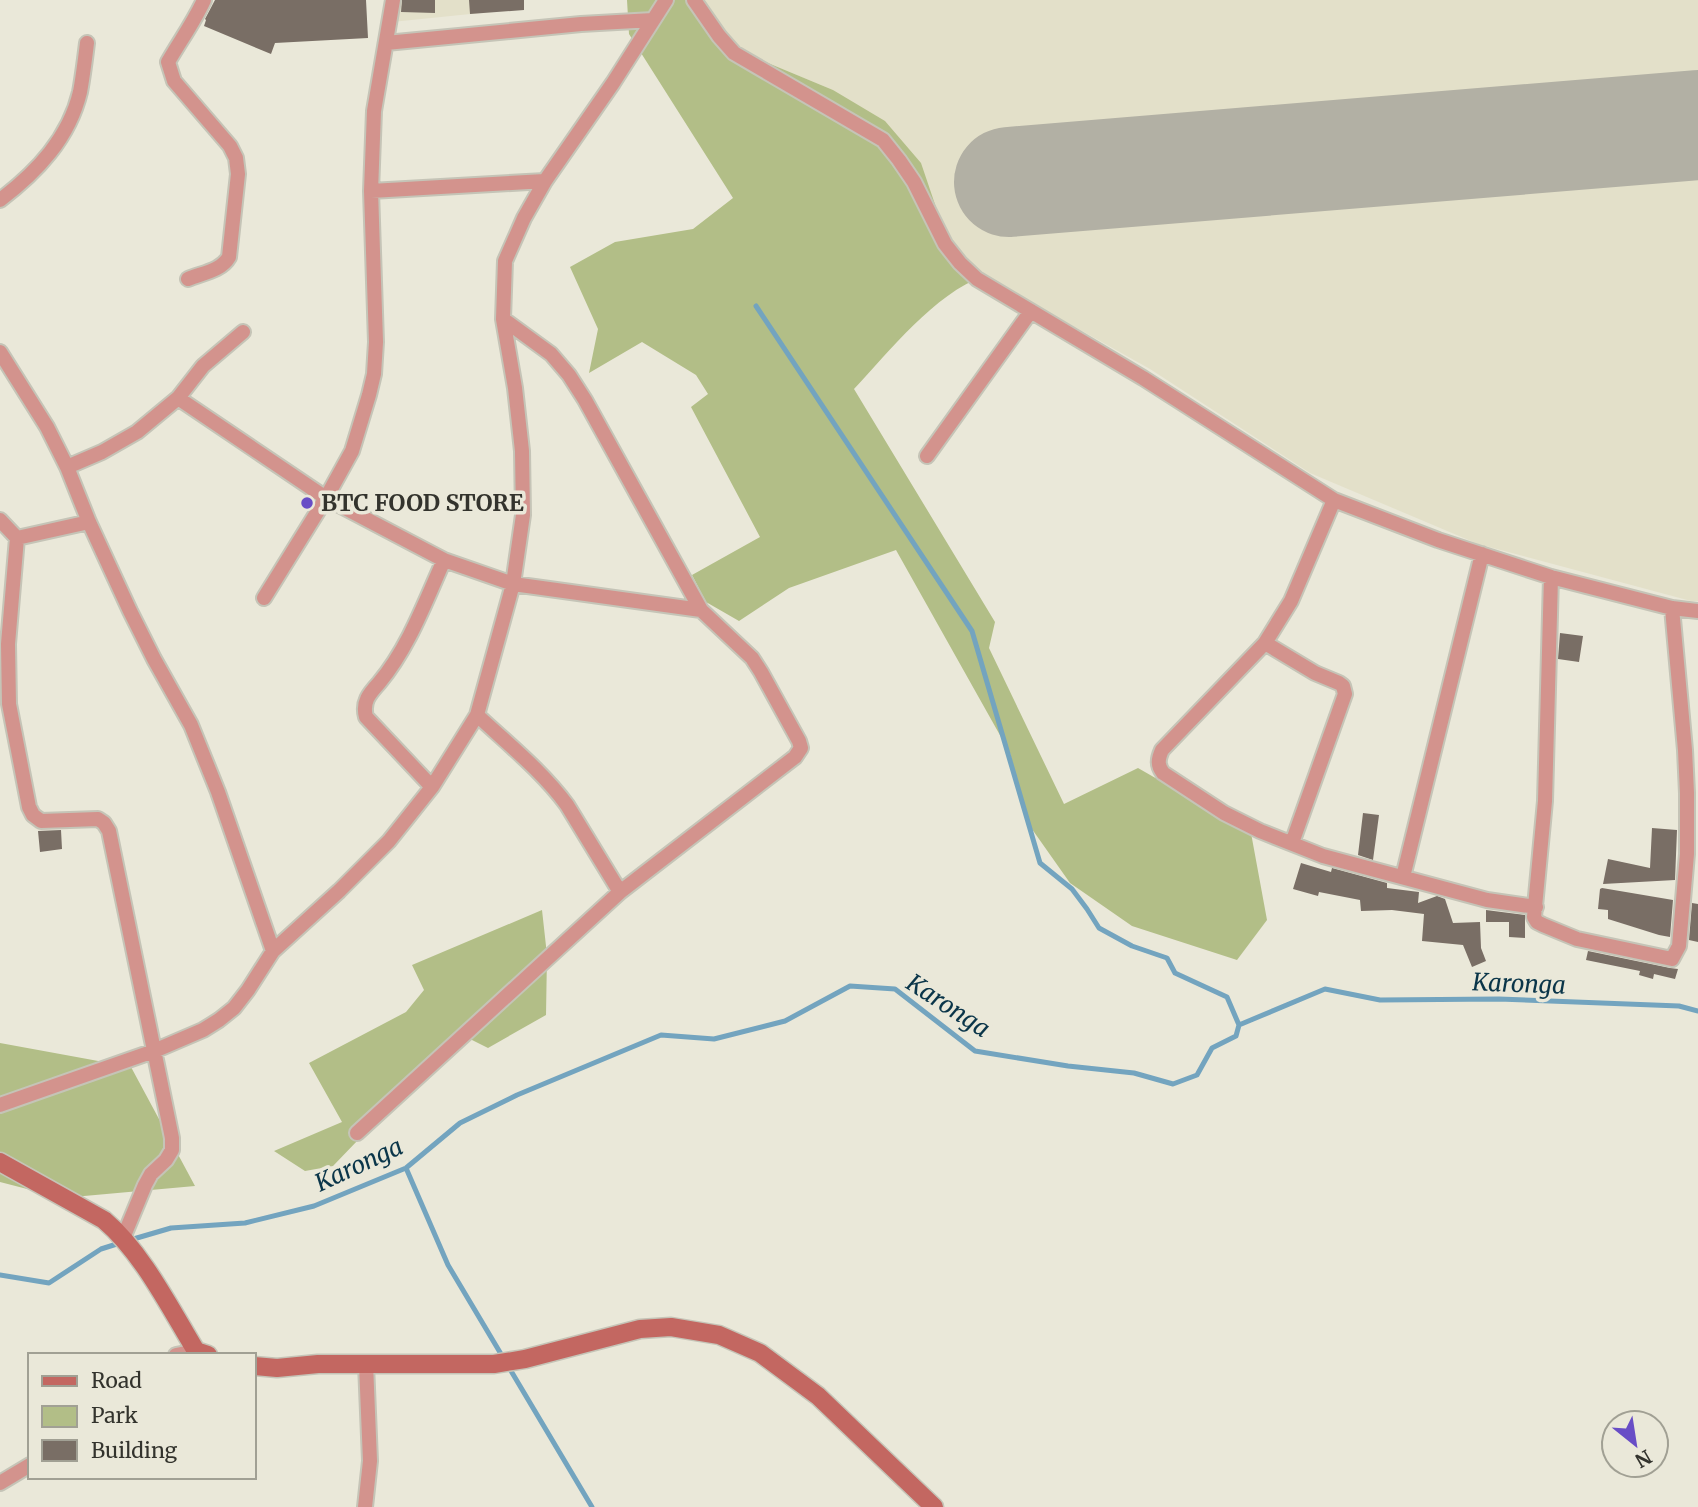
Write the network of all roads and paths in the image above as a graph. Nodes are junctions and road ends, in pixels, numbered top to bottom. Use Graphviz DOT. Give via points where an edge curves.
graph roads {
  1 [pos="204,0"];
  2 [pos="393,0"];
  3 [pos="666,0"];
  4 [pos="694,0"];
  5 [pos="653,20"];
  6 [pos="87,43"];
  7 [pos="386,43"];
  8 [pos="545,181"];
  9 [pos="371,191"];
  10 [pos="0,200"];
  11 [pos="188,279"];
  12 [pos="1031,312"];
  13 [pos="503,319"];
  14 [pos="243,332"];
  15 [pos="0,352"];
  16 [pos="178,398"];
  17 [pos="927,456"];
  18 [pos="68,467"];
  19 [pos="326,498"];
  20 [pos="1334,500"];
  21 [pos="0,520"];
  22 [pos="89,522"];
  23 [pos="17,538"];
  24 [pos="1482,554"];
  25 [pos="444,560"];
  26 [pos="1551,577"];
  27 [pos="513,584"];
  28 [pos="264,598"];
  29 [pos="1672,608"];
  30 [pos="701,610"];
  31 [pos="1698,611"];
  32 [pos="1265,643"];
  33 [pos="477,715"];
  34 [pos="432,787"];
  35 [pos="1292,843"];
  36 [pos="1402,877"];
  37 [pos="620,892"];
  38 [pos="1536,907"];
  39 [pos="273,951"];
  40 [pos="154,1051"];
  41 [pos="0,1105"];
  42 [pos="357,1133"];
  43 [pos="0,1162"];
  44 [pos="123,1238"];
  45 [pos="202,1353"];
  46 [pos="366,1364"];
  47 [pos="256,1366"];
  48 [pos="28,1466"];
  49 [pos="0,1483"];
  50 [pos="365,1507"];
  51 [pos="934,1507"];
  1 -- 11 [label="street" via="169,62 174,81 230,146 238,174 229,257 218,268"];
  2 -- 7 [label="street"];
  3 -- 5 [label="street"];
  4 -- 12 [label="street" via="734,53 883,140 914,182 960,263 977,279"];
  5 -- 7 [label="street"];
  5 -- 8 [label="street"];
  6 -- 10 [label="street" via="69,123 47,157"];
  7 -- 9 [label="street" via="374,111"];
  8 -- 9 [label="street"];
  8 -- 13 [label="street" via="505,261"];
  9 -- 19 [label="street" via="374,374 352,450"];
  12 -- 17 [label="street"];
  12 -- 20 [label="street"];
  13 -- 27 [label="street" via="522,451 523,515"];
  13 -- 30 [label="street" via="551,354 569,375"];
  14 -- 16 [label="street" via="204,366"];
  15 -- 18 [label="street"];
  16 -- 18 [label="street" via="137,432"];
  16 -- 19 [label="street"];
  18 -- 22 [label="street"];
  19 -- 25 [label="street"];
  19 -- 28 [label="street"];
  20 -- 24 [label="street"];
  20 -- 32 [label="street" via="1290,601"];
  21 -- 23 [label="street"];
  22 -- 23 [label="street"];
  22 -- 39 [label="street" via="204,754"];
  23 -- 40 [label="street" via="8,644 9,704 29,807 41,821 98,819 109,831"];
  24 -- 26 [label="street"];
  24 -- 36 [label="street"];
  25 -- 27 [label="street"];
  25 -- 34 [label="street" via="404,646 364,708 366,716"];
  26 -- 29 [label="street"];
  26 -- 38 [label="street" via="1545,801"];
  27 -- 30 [label="street"];
  27 -- 33 [label="street"];
  29 -- 31 [label="street"];
  29 -- 38 [label="street" via="1687,793 1687,854 1676,954 1667,958 1577,939 1537,922"];
  30 -- 37 [label="street" via="752,658 801,748"];
  32 -- 35 [label="street" via="1345,690"];
  32 -- 35 [label="street" via="1162,750 1158,766 1224,813"];
  33 -- 34 [label="street"];
  33 -- 37 [label="street" via="558,793"];
  34 -- 39 [label="street" via="364,867"];
  35 -- 36 [label="street"];
  36 -- 38 [label="street" via="1487,900"];
  37 -- 42 [label="street"];
  39 -- 40 [label="street" via="234,1008 203,1030"];
  40 -- 41 [label="street"];
  40 -- 44 [label="street" via="172,1150 151,1174"];
  43 -- 44 [label="street" via="104,1220"];
  44 -- 45 [label="street"];
  46 -- 47 [label="street"];
  46 -- 50 [label="street" via="370,1461"];
  46 -- 51 [label="street" via="494,1364 640,1329 671,1327 719,1335 760,1353 818,1396"];
  48 -- 49 [label="street"];
}
